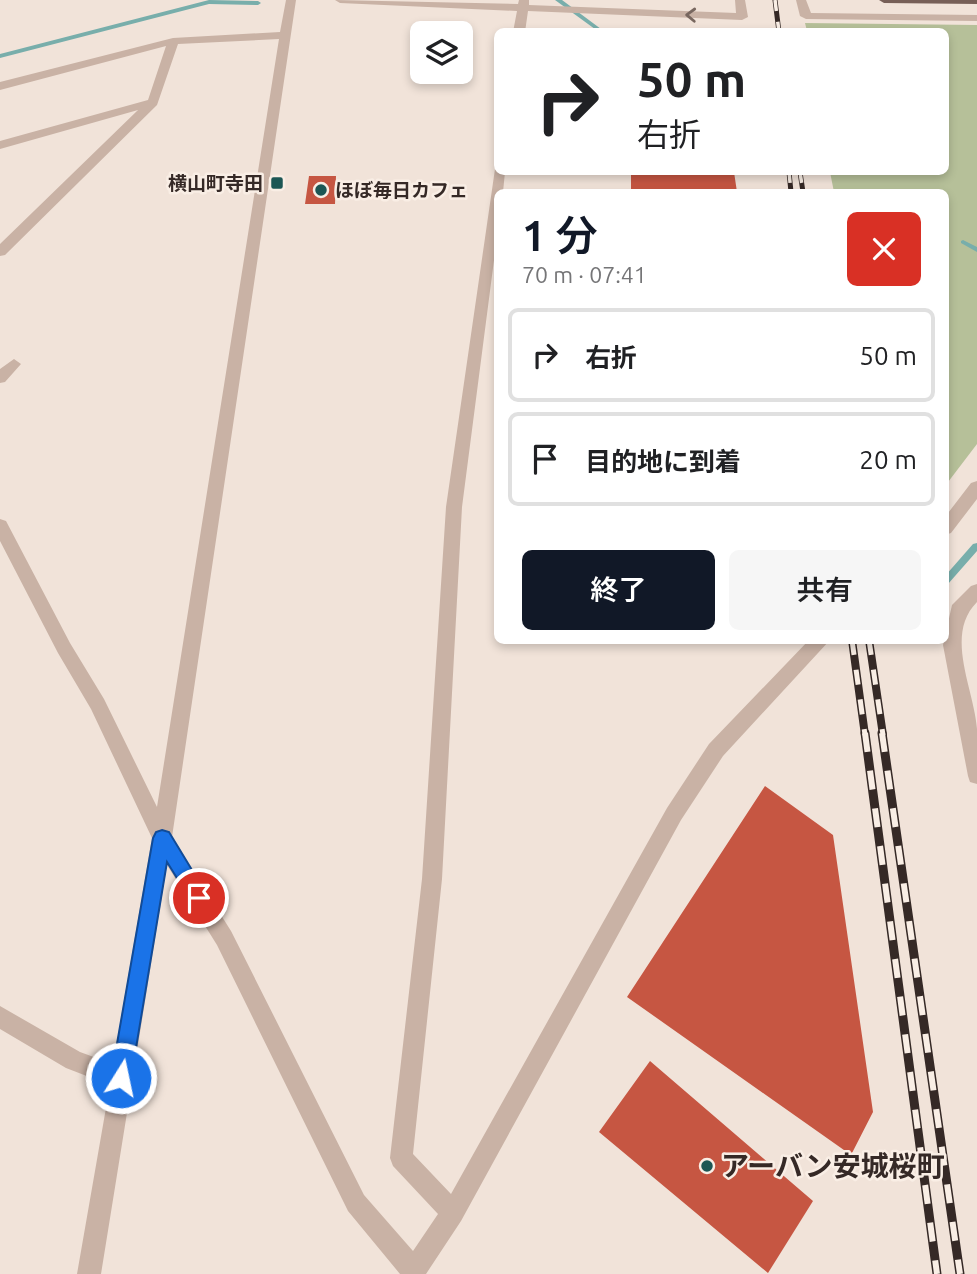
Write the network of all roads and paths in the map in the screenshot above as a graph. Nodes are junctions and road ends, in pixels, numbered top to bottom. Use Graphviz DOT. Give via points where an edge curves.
graph roads {
  1 [pos="291,0"];
  2 [pos="340,0"];
  3 [pos="740,0"];
  4 [pos="801,0"];
  5 [pos="884,0"];
  6 [pos="977,1"];
  7 [pos="523,4"];
  8 [pos="977,18"];
  9 [pos="520,28"];
  10 [pos="285,35"];
  11 [pos="173,41"];
  12 [pos="0,86"];
  13 [pos="153,102"];
  14 [pos="0,145"];
  15 [pos="494,209"];
  16 [pos="0,252"];
  17 [pos="14,363"];
  18 [pos="0,378"];
  19 [pos="976,490"];
  20 [pos="949,524"];
  21 [pos="0,525"];
  22 [pos="977,591"];
  23 [pos="817,644"];
  24 [pos="977,776"];
  25 [pos="162,838"];
  26 [pos="0,1017"];
  27 [pos="121,1078"];
  28 [pos="453,1213"];
  29 [pos="413,1272"];
  30 [pos="89,1274"];
  1 -- 10 [label="street"];
  2 -- 7 [label="street"];
  3 -- 7 [label="street, one-way" via="742,17"];
  4 -- 8 [label="street" via="806,16"];
  5 -- 6 [label="main road"];
  7 -- 9 [label="street"];
  10 -- 11 [label="street"];
  10 -- 25 [label="street"];
  11 -- 12 [label="street"];
  11 -- 13 [label="street"];
  13 -- 14 [label="street"];
  13 -- 16 [label="street"];
  15 -- 28 [label="street" via="454,508 432,879 401,1158"];
  17 -- 18 [label="street"];
  19 -- 20 [label="street"];
  21 -- 25 [label="street" via="98,704"];
  22 -- 24 [label="street" via="958,610 952,645"];
  23 -- 28 [label="street" via="716,750 674,814"];
  25 -- 27 [label="street"];
  25 -- 29 [label="street" via="224,938 356,1203"];
  26 -- 27 [label="street" via="74,1060"];
  27 -- 30 [label="street"];
  28 -- 29 [label="street"];
}
